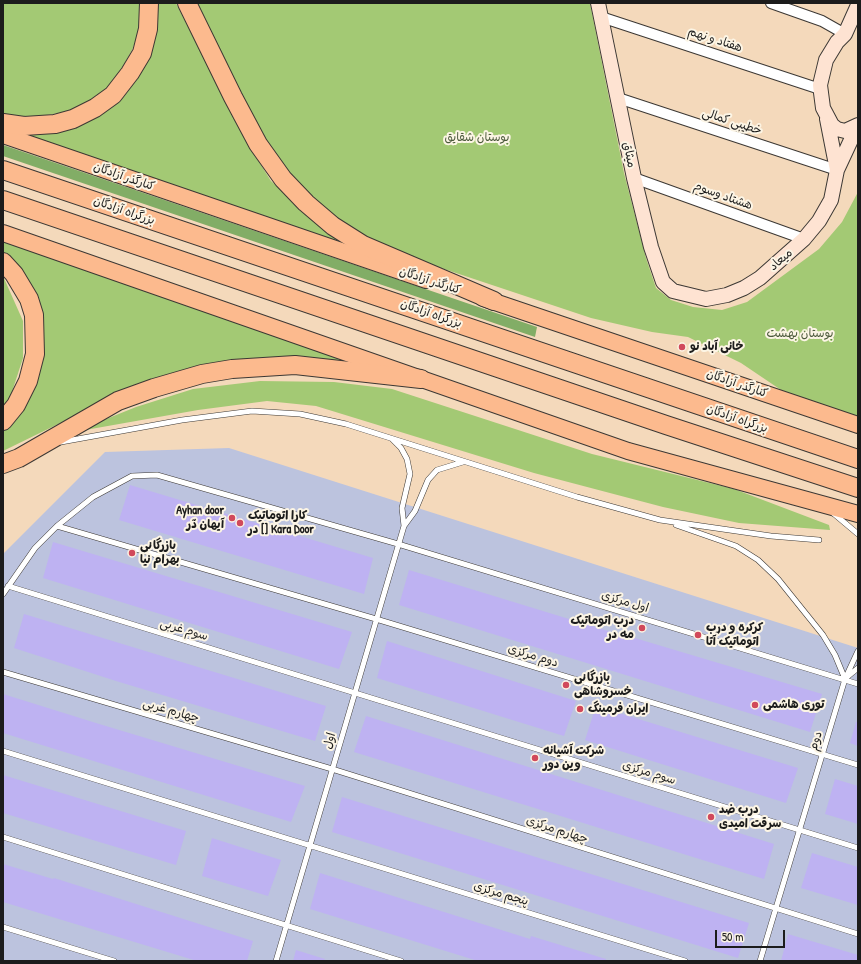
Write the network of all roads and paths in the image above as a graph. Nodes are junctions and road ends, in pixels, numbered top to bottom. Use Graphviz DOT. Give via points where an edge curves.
graph roads {
  1 [pos="149,3"];
  2 [pos="187,3"];
  3 [pos="598,3"];
  4 [pos="771,3"];
  5 [pos="858,5"];
  6 [pos="601,17"];
  7 [pos="844,34"];
  8 [pos="820,89"];
  9 [pos="618,98"];
  10 [pos="827,118"];
  11 [pos="3,123"];
  12 [pos="858,125"];
  13 [pos="3,135"];
  14 [pos="3,170"];
  15 [pos="837,170"];
  16 [pos="634,178"];
  17 [pos="3,200"];
  18 [pos="3,233"];
  19 [pos="804,239"];
  20 [pos="3,262"];
  21 [pos="683,294"];
  22 [pos="494,301"];
  23 [pos="421,379"];
  24 [pos="3,421"];
  25 [pos="858,425"];
  26 [pos="391,438"];
  27 [pos="858,459"];
  28 [pos="11,461"];
  29 [pos="463,462"];
  30 [pos="858,488"];
  31 [pos="801,499"];
  32 [pos="858,514"];
  33 [pos="660,520"];
  34 [pos="57,526"];
  35 [pos="404,526"];
  36 [pos="858,534"];
  37 [pos="820,540"];
  38 [pos="398,544"];
  39 [pos="8,586"];
  40 [pos="3,594"];
  41 [pos="376,619"];
  42 [pos="858,651"];
  43 [pos="858,668"];
  44 [pos="3,672"];
  45 [pos="845,679"];
  46 [pos="858,684"];
  47 [pos="355,693"];
  48 [pos="3,751"];
  49 [pos="822,754"];
  50 [pos="858,765"];
  51 [pos="332,769"];
  52 [pos="800,830"];
  53 [pos="3,837"];
  54 [pos="310,846"];
  55 [pos="858,848"];
  56 [pos="775,910"];
  57 [pos="286,925"];
  58 [pos="3,927"];
  59 [pos="858,934"];
  60 [pos="114,961"];
  61 [pos="276,961"];
  62 [pos="401,961"];
  63 [pos="685,961"];
  64 [pos="760,961"];
  1 -- 11 [label="highway" via="148,29 142,53 113,95 95,108 73,119 55,124 24,126"];
  2 -- 22 [label="highway" via="258,144 283,179 306,203 333,226 363,245"];
  3 -- 6 [label="street, میثاق"];
  4 -- 7 [label="street" via="822,21"];
  5 -- 7 [label="street"];
  6 -- 8 [label="street, هفتاد و نهم"];
  6 -- 9 [label="street, میثاق"];
  7 -- 8 [label="street" via="826,60"];
  8 -- 10 [label="street"];
  9 -- 15 [label="street, خطیبی کمالی"];
  9 -- 16 [label="street, میثاق"];
  10 -- 12 [label="street" via="837,129 844,131"];
  10 -- 15 [label="street"];
  12 -- 15 [label="street"];
  13 -- 22 [label="main road, کنارگذر آزادگان" via="381,265"];
  14 -- 27 [label="highway, بزرگراه آزادگان"];
  15 -- 19 [label="street, میعاد" via="831,200 819,221"];
  16 -- 19 [label="street, هشتاد وسوم"];
  16 -- 21 [label="street, میثاق" via="663,282 673,291"];
  17 -- 30 [label="highway" via="658,423"];
  18 -- 23 [label="main road"];
  19 -- 21 [label="street, میعاد" via="760,278 744,288 727,295 706,298"];
  20 -- 24 [label="highway" via="14,274 29,299 34,315 35,347 28,381 16,405"];
  22 -- 25 [label="main road, کنارگذر آزادگان"];
  23 -- 28 [label="highway" via="295,365 232,369 202,374 118,402"];
  23 -- 31 [label="main road" via="628,451"];
  26 -- 28 [label="lane" via="346,424 300,414 252,411 89,436 56,443"];
  26 -- 29 [label="lane"];
  26 -- 35 [label="lane, اول" via="407,459 410,474 402,508"];
  29 -- 33 [label="lane"];
  29 -- 35 [label="lane, اول" via="437,470 428,480 415,511"];
  31 -- 32 [label="main road"];
  31 -- 36 [label="lane" via="827,510"];
  33 -- 37 [label="lane" via="771,536"];
  33 -- 45 [label="lane" via="736,546 758,560 778,579 823,635"];
  34 -- 38 [label="lane, اول مرکزی" via="94,497 132,476 157,475"];
  34 -- 39 [label="lane" via="35,548"];
  34 -- 41 [label="lane, دوم مرکزی"];
  35 -- 38 [label="lane, اول"];
  38 -- 41 [label="lane, اول"];
  38 -- 45 [label="lane, اول مرکزی"];
  39 -- 40 [label="lane"];
  39 -- 47 [label="lane, سوم غربی"];
  41 -- 47 [label="lane, اول"];
  41 -- 49 [label="lane, دوم مرکزی"];
  42 -- 45 [label="lane, دوم"];
  43 -- 45 [label="lane"];
  44 -- 51 [label="lane, چهارم غربی"];
  45 -- 46 [label="lane, اول مرکزی"];
  45 -- 49 [label="lane, دوم"];
  47 -- 51 [label="lane, اول"];
  47 -- 52 [label="lane, سوم مرکزی"];
  48 -- 54 [label="lane, پنجم مرکزی"];
  49 -- 50 [label="lane, دوم مرکزی"];
  49 -- 52 [label="lane, دوم"];
  51 -- 54 [label="lane, اول"];
  51 -- 56 [label="lane, چهارم مرکزی"];
  52 -- 55 [label="lane, سوم مرکزی"];
  52 -- 56 [label="lane, دوم"];
  53 -- 57 [label="lane"];
  54 -- 57 [label="lane, اول"];
  54 -- 63 [label="lane, پنجم مرکزی"];
  56 -- 59 [label="lane, چهارم مرکزی"];
  56 -- 64 [label="lane, دوم"];
  57 -- 61 [label="lane, اول"];
  57 -- 62 [label="lane"];
  58 -- 60 [label="lane"];
}
